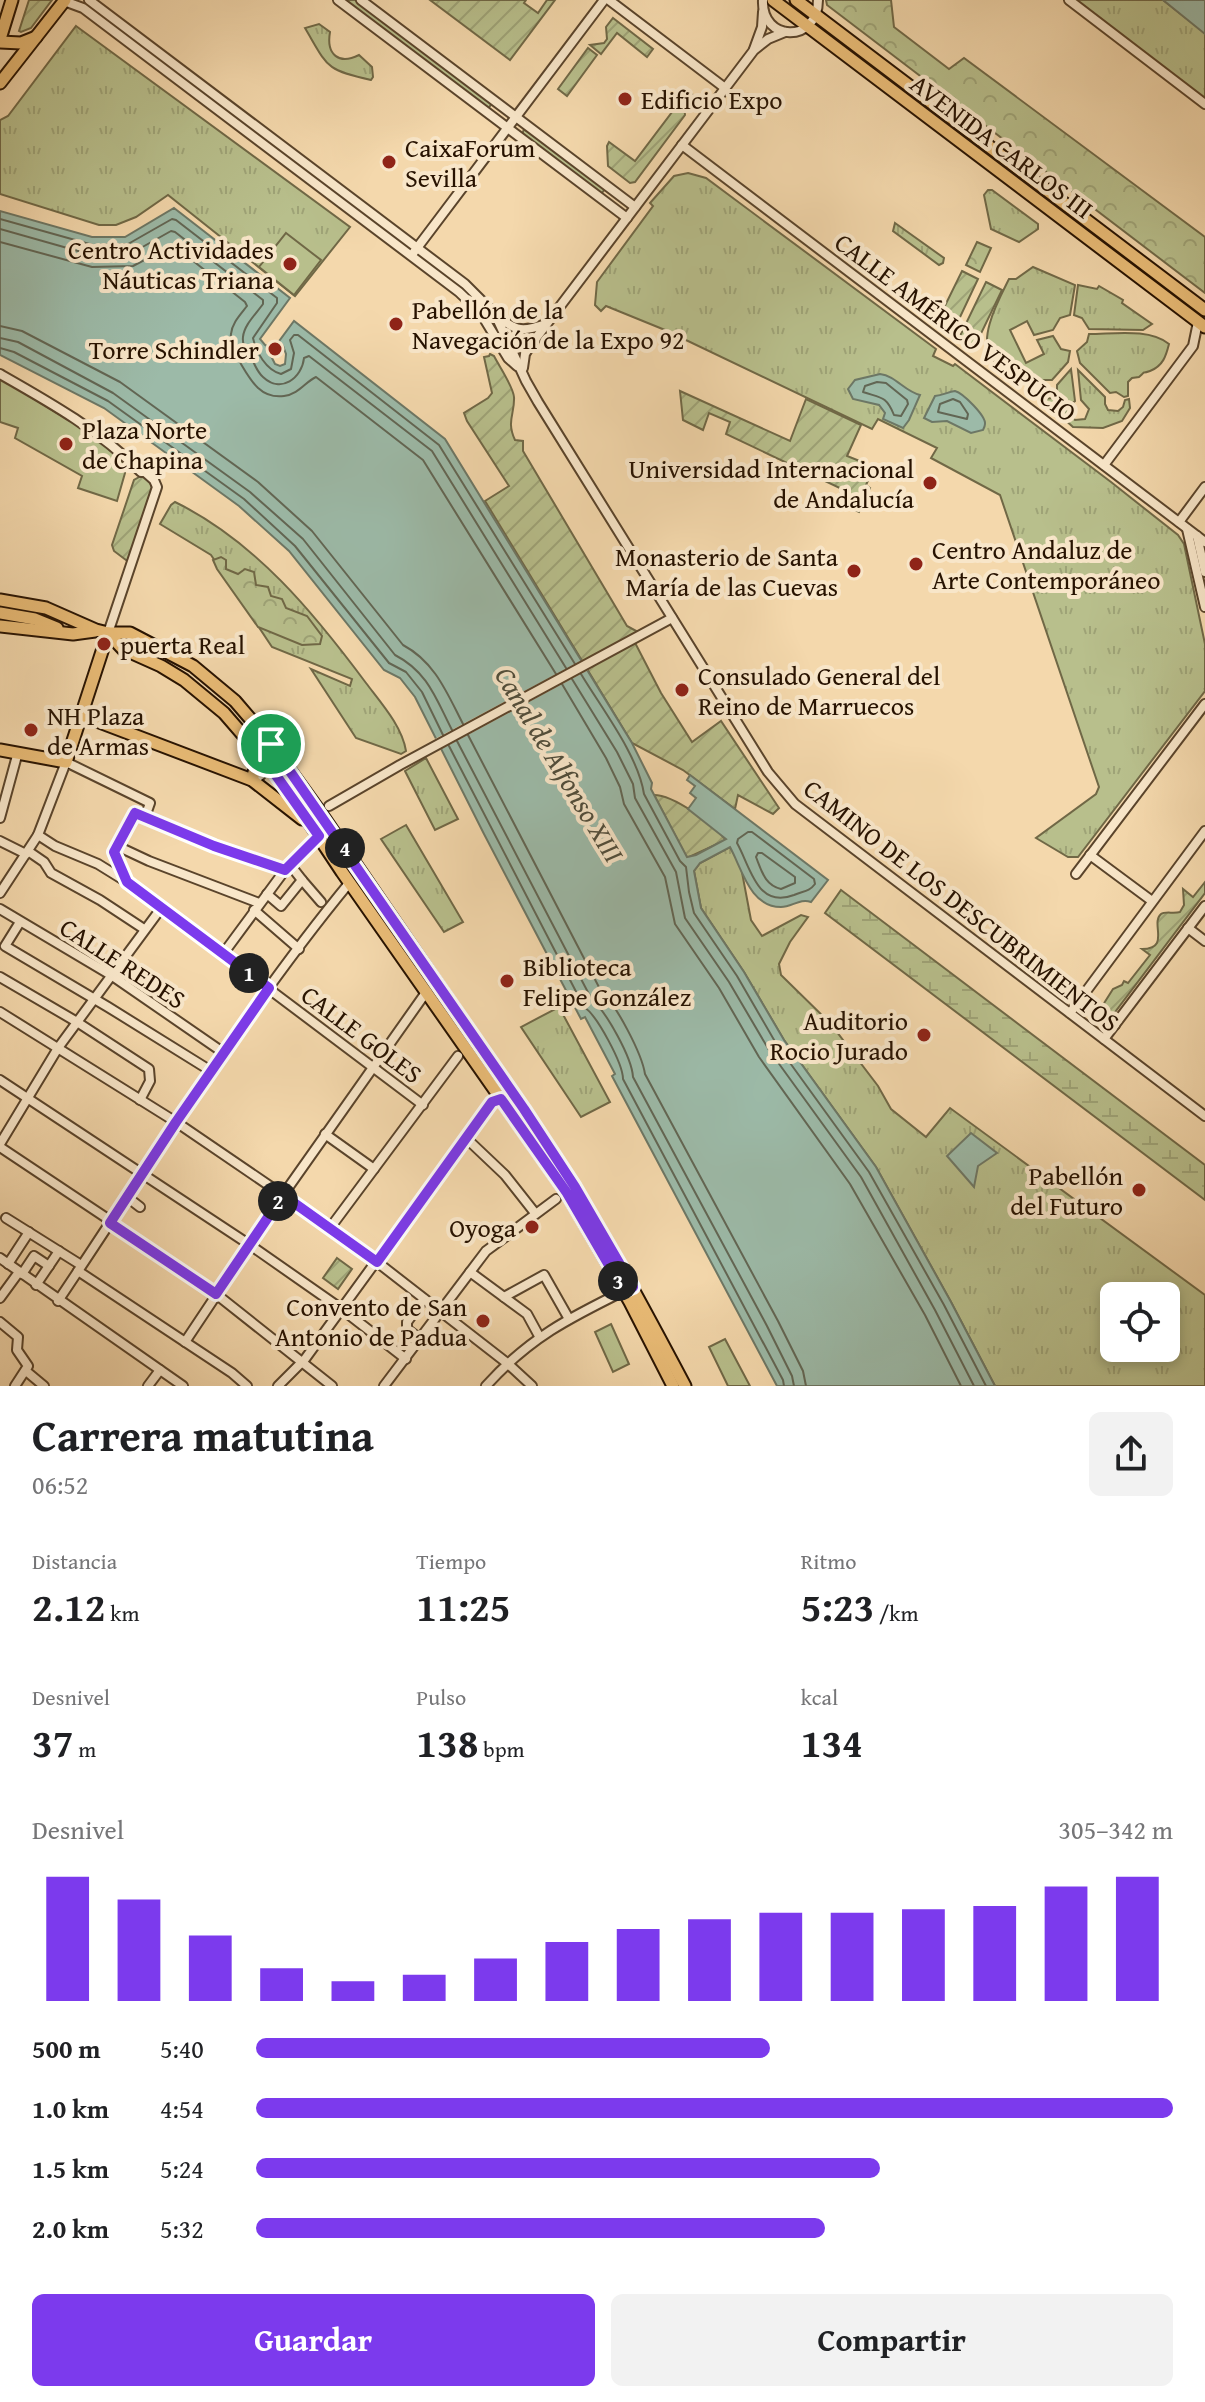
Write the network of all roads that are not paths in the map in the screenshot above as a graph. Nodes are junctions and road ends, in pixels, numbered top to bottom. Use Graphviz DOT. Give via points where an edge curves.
graph roads {
  1 [pos="12,0"];
  2 [pos="64,0"];
  3 [pos="89,0"];
  4 [pos="338,0"];
  5 [pos="361,0"];
  6 [pos="606,0"];
  7 [pos="796,0"];
  8 [pos="818,0"];
  9 [pos="1069,0"];
  10 [pos="763,3"];
  11 [pos="816,15"];
  12 [pos="808,26"];
  13 [pos="785,32"];
  14 [pos="36,36"];
  15 [pos="0,40"];
  16 [pos="754,50"];
  17 [pos="0,83"];
  18 [pos="725,88"];
  19 [pos="1205,104"];
  20 [pos="516,117"];
  21 [pos="507,128"];
  22 [pos="682,145"];
  23 [pos="635,207"];
  24 [pos="627,218"];
  25 [pos="414,252"];
  26 [pos="1205,310"];
  27 [pos="495,314"];
  28 [pos="547,323"];
  29 [pos="1202,324"];
  30 [pos="1205,340"];
  31 [pos="1193,346"];
  32 [pos="524,372"];
  33 [pos="0,374"];
  34 [pos="1104,465"];
  35 [pos="1205,487"];
  36 [pos="1183,525"];
  37 [pos="1197,536"];
  38 [pos="1205,542"];
  39 [pos="1205,572"];
  40 [pos="0,600"];
  41 [pos="1205,607"];
  42 [pos="0,613"];
  43 [pos="65,616"];
  44 [pos="672,618"];
  45 [pos="35,619"];
  46 [pos="0,626"];
  47 [pos="102,632"];
  48 [pos="73,634"];
  49 [pos="1205,704"];
  50 [pos="81,715"];
  51 [pos="0,750"];
  52 [pos="18,752"];
  53 [pos="268,755"];
  54 [pos="66,762"];
  55 [pos="253,777"];
  56 [pos="328,807"];
  57 [pos="145,817"];
  58 [pos="0,818"];
  59 [pos="1205,831"];
  60 [pos="316,832"];
  61 [pos="38,835"];
  62 [pos="0,841"];
  63 [pos="55,846"];
  64 [pos="117,846"];
  65 [pos="27,852"];
  66 [pos="1090,855"];
  67 [pos="44,862"];
  68 [pos="288,868"];
  69 [pos="0,873"];
  70 [pos="1076,874"];
  71 [pos="10,876"];
  72 [pos="302,880"];
  73 [pos="127,882"];
  74 [pos="350,882"];
  75 [pos="0,893"];
  76 [pos="267,894"];
  77 [pos="1152,901"];
  78 [pos="321,902"];
  79 [pos="257,906"];
  80 [pos="1205,906"];
  81 [pos="162,907"];
  82 [pos="0,909"];
  83 [pos="20,922"];
  84 [pos="1188,928"];
  85 [pos="144,929"];
  86 [pos="1205,941"];
  87 [pos="299,949"];
  88 [pos="223,954"];
  89 [pos="111,975"];
  90 [pos="0,977"];
  91 [pos="269,988"];
  92 [pos="427,991"];
  93 [pos="94,998"];
  94 [pos="1079,999"];
  95 [pos="0,1012"];
  96 [pos="1070,1013"];
  97 [pos="77,1022"];
  98 [pos="1115,1025"];
  99 [pos="1104,1039"];
  100 [pos="58,1048"];
  101 [pos="224,1053"];
  102 [pos="458,1056"];
  103 [pos="374,1067"];
  104 [pos="211,1071"];
  105 [pos="0,1080"];
  106 [pos="28,1097"];
  107 [pos="501,1099"];
  108 [pos="140,1100"];
  109 [pos="423,1105"];
  110 [pos="1205,1116"];
  111 [pos="176,1122"];
  112 [pos="325,1134"];
  113 [pos="466,1138"];
  114 [pos="0,1146"];
  115 [pos="374,1169"];
  116 [pos="143,1174"];
  117 [pos="283,1195"];
  118 [pos="127,1197"];
  119 [pos="556,1199"];
  120 [pos="140,1207"];
  121 [pos="535,1213"];
  122 [pos="6,1218"];
  123 [pos="110,1222"];
  124 [pos="330,1228"];
  125 [pos="29,1232"];
  126 [pos="250,1245"];
  127 [pos="59,1251"];
  128 [pos="4,1261"];
  129 [pos="377,1262"];
  130 [pos="49,1266"];
  131 [pos="80,1268"];
  132 [pos="470,1272"];
  133 [pos="21,1273"];
  134 [pos="36,1285"];
  135 [pos="628,1289"];
  136 [pos="216,1294"];
  137 [pos="504,1297"];
  138 [pos="0,1298"];
  139 [pos="424,1299"];
  140 [pos="58,1301"];
  141 [pos="343,1310"];
  142 [pos="441,1311"];
  143 [pos="569,1319"];
  144 [pos="0,1322"];
  145 [pos="539,1336"];
  146 [pos="420,1339"];
  147 [pos="185,1342"];
  148 [pos="406,1359"];
  149 [pos="301,1362"];
  150 [pos="507,1363"];
  151 [pos="160,1370"];
  152 [pos="26,1371"];
  153 [pos="668,1384"];
  154 [pos="15,1386"];
  155 [pos="44,1386"];
  156 [pos="148,1386"];
  157 [pos="183,1386"];
  158 [pos="247,1386"];
  159 [pos="278,1386"];
  160 [pos="332,1386"];
  161 [pos="384,1386"];
  162 [pos="486,1386"];
  163 [pos="532,1386"];
  164 [pos="685,1386"];
  1 -- 15 [label="main road"];
  2 -- 14 [label="main road"];
  2 -- 25 [label="street, CAMINO DE LOS DESCUBRIMIENTOS" via="83,8"];
  3 -- 25 [label="street, CAMINO DE LOS DESCUBRIMIENTOS"];
  4 -- 21 [label="street"];
  5 -- 20 [label="street"];
  6 -- 18 [label="street"];
  6 -- 20 [label="street"];
  7 -- 11 [label="main road, AVENIDA CARLOS III"];
  8 -- 11 [label="street"];
  9 -- 19 [label="street"];
  10 -- 12 [label="main road, AVENIDA CARLOS III"];
  10 -- 13 [label="street" via="770,24"];
  10 -- 16 [label="street"];
  11 -- 12 [label="street"];
  11 -- 26 [label="main road, AVENIDA CARLOS III"];
  12 -- 13 [label="street"];
  12 -- 29 [label="main road, AVENIDA CARLOS III"];
  13 -- 16 [label="street"];
  14 -- 15 [label="main road" via="21,43"];
  14 -- 17 [label="main road"];
  16 -- 18 [label="street"];
  18 -- 22 [label="street"];
  20 -- 21 [label="street"];
  20 -- 23 [label="street"];
  21 -- 24 [label="street"];
  21 -- 25 [label="street"];
  22 -- 23 [label="street"];
  22 -- 34 [label="street, CALLE AMÉRICO VESPUCIO"];
  23 -- 24 [label="street"];
  24 -- 28 [label="street"];
  25 -- 27 [label="street, CAMINO DE LOS DESCUBRIMIENTOS" via="477,295"];
  25 -- 32 [label="street, CAMINO DE LOS DESCUBRIMIENTOS" via="471,303 508,358"];
  27 -- 28 [label="street" via="521,330"];
  27 -- 32 [label="street, CAMINO DE LOS DESCUBRIMIENTOS"];
  28 -- 32 [label="street" via="525,354"];
  29 -- 31 [label="street"];
  30 -- 31 [label="street"];
  31 -- 34 [label="street"];
  32 -- 44 [label="street, CAMINO DE LOS DESCUBRIMIENTOS"];
  33 -- 47 [label="street" via="75,418 149,474 157,487"];
  34 -- 36 [label="street, CALLE AMÉRICO VESPUCIO"];
  35 -- 36 [label="street"];
  36 -- 37 [label="street, CALLE AMÉRICO VESPUCIO"];
  36 -- 41 [label="street"];
  37 -- 38 [label="street, CALLE AMÉRICO VESPUCIO"];
  37 -- 39 [label="street"];
  40 -- 43 [label="main road"];
  42 -- 45 [label="main road"];
  43 -- 45 [label="main road"];
  43 -- 47 [label="main road"];
  44 -- 56 [label="street"];
  44 -- 96 [label="street, CAMINO DE LOS DESCUBRIMIENTOS" via="768,772 795,804"];
  45 -- 48 [label="main road"];
  46 -- 48 [label="main road"];
  47 -- 48 [label="main road"];
  47 -- 50 [label="main road"];
  47 -- 53 [label="main road" via="123,649 184,680"];
  49 -- 66 [label="street"];
  50 -- 54 [label="main road"];
  50 -- 55 [label="main road"];
  51 -- 52 [label="main road"];
  52 -- 54 [label="main road"];
  52 -- 58 [label="street"];
  53 -- 55 [label="main road"];
  53 -- 55 [label="street" via="260,777"];
  53 -- 56 [label="main road"];
  53 -- 60 [label="main road"];
  54 -- 57 [label="street" via="150,803"];
  54 -- 61 [label="street"];
  55 -- 60 [label="main road"];
  56 -- 135 [label="main road" via="575,1187"];
  57 -- 64 [label="street" via="135,813"];
  57 -- 68 [label="street" via="214,846"];
  59 -- 77 [label="street"];
  60 -- 68 [label="street"];
  60 -- 74 [label="main road"];
  61 -- 63 [label="street, CALLE GOLES"];
  61 -- 65 [label="street"];
  62 -- 65 [label="street"];
  63 -- 67 [label="street"];
  63 -- 73 [label="street, CALLE GOLES"];
  64 -- 73 [label="street" via="114,852"];
  64 -- 79 [label="street"];
  65 -- 67 [label="street"];
  65 -- 71 [label="street"];
  66 -- 70 [label="street"];
  66 -- 77 [label="street"];
  67 -- 85 [label="street" via="51,873"];
  68 -- 72 [label="street"];
  68 -- 76 [label="street"];
  69 -- 71 [label="street"];
  71 -- 75 [label="street"];
  72 -- 76 [label="street" via="281,906"];
  72 -- 78 [label="street"];
  73 -- 81 [label="street, CALLE GOLES"];
  74 -- 87 [label="street"];
  74 -- 92 [label="main road"];
  76 -- 79 [label="street"];
  77 -- 94 [label="street"];
  79 -- 87 [label="street"];
  79 -- 88 [label="street"];
  80 -- 84 [label="street"];
  81 -- 85 [label="street"];
  81 -- 88 [label="street, CALLE GOLES"];
  82 -- 83 [label="street, CALLE REDES"];
  83 -- 89 [label="street, CALLE REDES"];
  83 -- 93 [label="street" via="5,946"];
  84 -- 86 [label="street"];
  84 -- 98 [label="street"];
  85 -- 89 [label="street"];
  87 -- 91 [label="street"];
  88 -- 91 [label="street, CALLE GOLES"];
  89 -- 93 [label="street"];
  89 -- 101 [label="street, CALLE REDES"];
  90 -- 97 [label="street"];
  91 -- 101 [label="street"];
  91 -- 103 [label="street, CALLE GOLES"];
  92 -- 103 [label="street"];
  92 -- 107 [label="main road"];
  93 -- 97 [label="street"];
  93 -- 104 [label="street"];
  94 -- 96 [label="street"];
  94 -- 98 [label="street"];
  95 -- 100 [label="street"];
  96 -- 99 [label="street, CAMINO DE LOS DESCUBRIMIENTOS"];
  97 -- 100 [label="street"];
  97 -- 108 [label="street" via="149,1069 150,1081"];
  98 -- 99 [label="street"];
  99 -- 110 [label="street, CAMINO DE LOS DESCUBRIMIENTOS"];
  100 -- 106 [label="street"];
  100 -- 108 [label="street"];
  101 -- 104 [label="street"];
  102 -- 109 [label="street"];
  103 -- 109 [label="street, CALLE GOLES"];
  103 -- 112 [label="street"];
  104 -- 111 [label="street"];
  105 -- 106 [label="street"];
  106 -- 114 [label="street"];
  106 -- 116 [label="street"];
  107 -- 113 [label="street" via="492,1102"];
  107 -- 135 [label="main road"];
  108 -- 111 [label="street"];
  109 -- 115 [label="street"];
  111 -- 116 [label="street"];
  111 -- 117 [label="street"];
  112 -- 115 [label="street"];
  112 -- 117 [label="street"];
  113 -- 121 [label="street"];
  113 -- 129 [label="street"];
  114 -- 123 [label="street"];
  115 -- 124 [label="street"];
  116 -- 118 [label="street"];
  116 -- 126 [label="street"];
  117 -- 124 [label="street"];
  117 -- 126 [label="street"];
  118 -- 120 [label="street"];
  118 -- 123 [label="street"];
  119 -- 121 [label="street"];
  121 -- 132 [label="street" via="486,1251"];
  122 -- 125 [label="street"];
  123 -- 131 [label="street"];
  123 -- 136 [label="street"];
  124 -- 129 [label="street"];
  125 -- 127 [label="street"];
  125 -- 128 [label="street"];
  126 -- 136 [label="street"];
  126 -- 141 [label="street"];
  127 -- 130 [label="street"];
  127 -- 131 [label="street"];
  128 -- 133 [label="street"];
  129 -- 139 [label="street"];
  129 -- 141 [label="street"];
  130 -- 133 [label="street" via="34,1256"];
  130 -- 134 [label="street"];
  131 -- 140 [label="street"];
  131 -- 147 [label="street"];
  132 -- 137 [label="street"];
  132 -- 142 [label="street"];
  133 -- 134 [label="street"];
  133 -- 138 [label="street"];
  134 -- 140 [label="street"];
  135 -- 143 [label="street"];
  135 -- 153 [label="main road"];
  135 -- 164 [label="main road"];
  136 -- 147 [label="street"];
  136 -- 149 [label="street"];
  137 -- 143 [label="street" via="544,1275"];
  137 -- 145 [label="street" via="527,1314"];
  139 -- 142 [label="street"];
  139 -- 146 [label="street" via="407,1322 407,1329"];
  140 -- 151 [label="street"];
  141 -- 148 [label="street"];
  141 -- 149 [label="street"];
  142 -- 146 [label="street"];
  142 -- 150 [label="street"];
  143 -- 145 [label="street"];
  144 -- 152 [label="street" via="18,1337 16,1346"];
  145 -- 150 [label="street"];
  146 -- 148 [label="street"];
  147 -- 158 [label="street"];
  148 -- 161 [label="street"];
  149 -- 159 [label="street"];
  149 -- 160 [label="street"];
  150 -- 162 [label="street"];
  150 -- 163 [label="street"];
  151 -- 156 [label="street"];
  151 -- 157 [label="street"];
  152 -- 154 [label="street"];
  152 -- 155 [label="street"];
}
